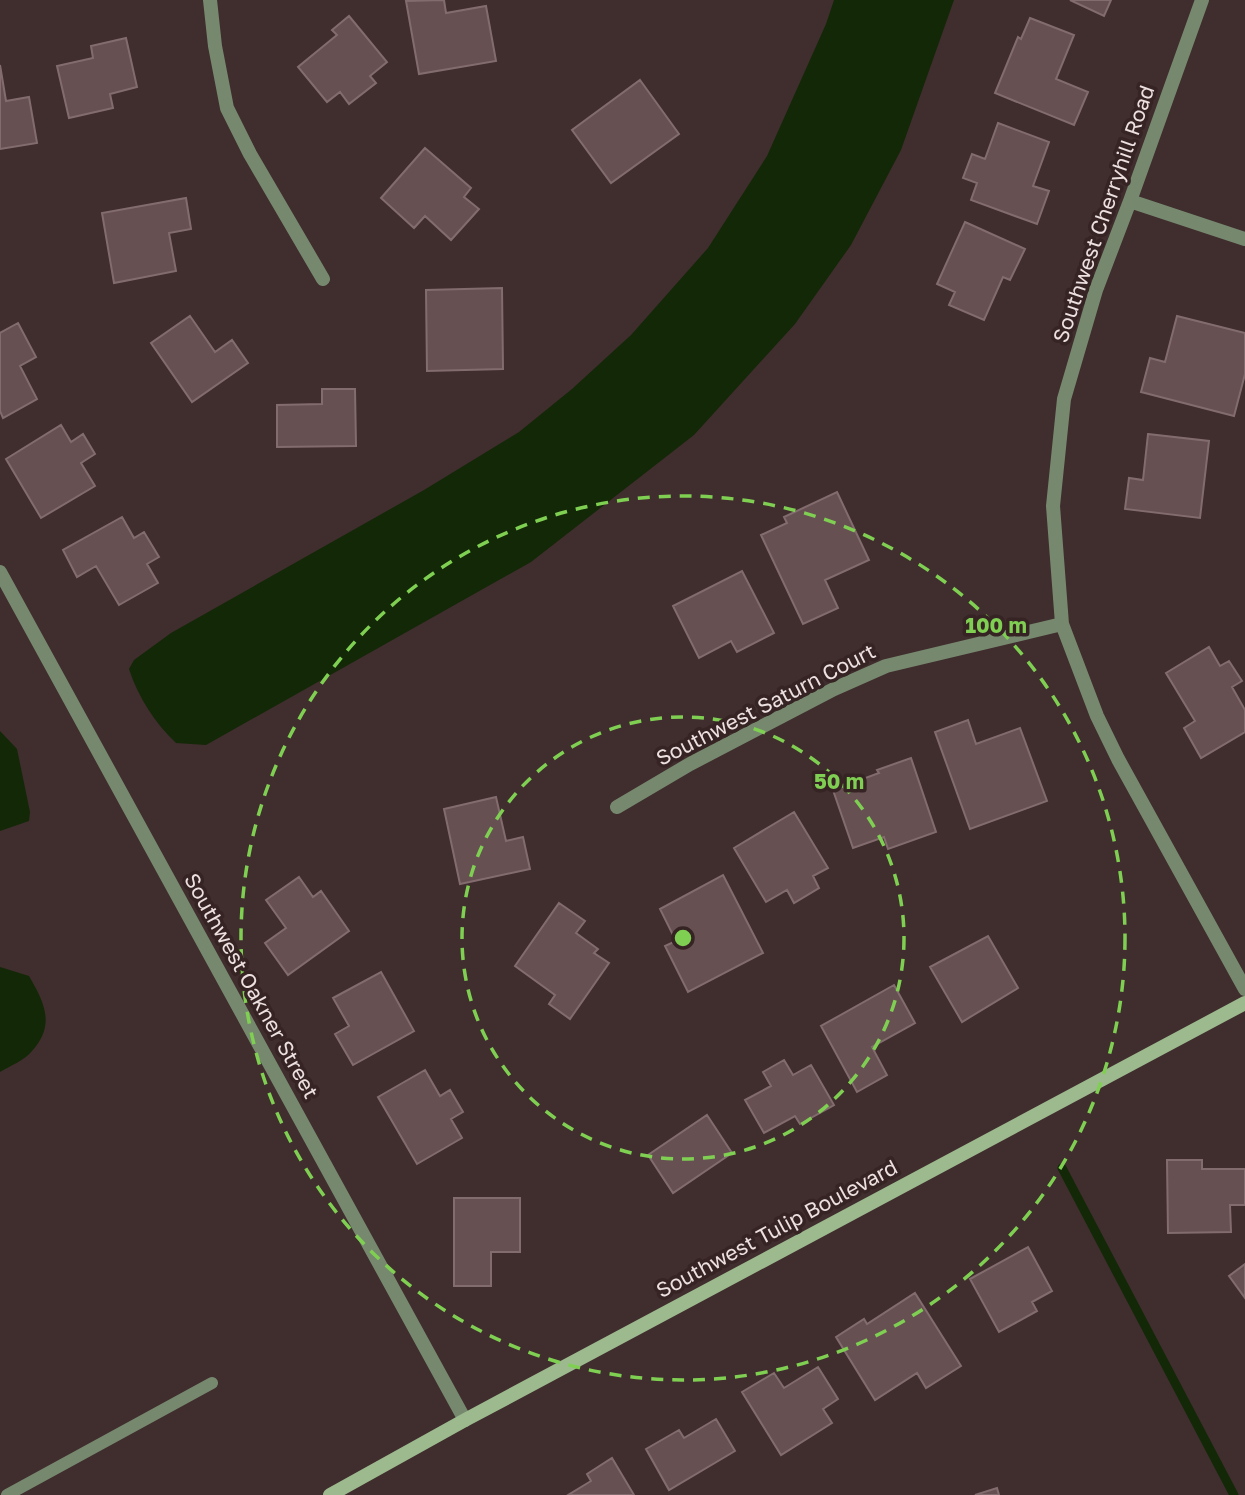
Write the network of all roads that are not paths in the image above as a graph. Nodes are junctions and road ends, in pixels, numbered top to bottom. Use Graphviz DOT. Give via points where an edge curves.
graph roads {
  1 [pos="210,0"];
  2 [pos="1202,0"];
  3 [pos="1130,201"];
  4 [pos="1245,239"];
  5 [pos="323,279"];
  6 [pos="0,572"];
  7 [pos="1062,624"];
  8 [pos="617,807"];
  9 [pos="1245,989"];
  10 [pos="1245,1003"];
  11 [pos="212,1383"];
  12 [pos="465,1420"];
  13 [pos="7,1495"];
  14 [pos="330,1495"];
  1 -- 5 [label="street" via="227,108"];
  2 -- 3 [label="street, Southwest Cherryhill Road"];
  3 -- 4 [label="street"];
  3 -- 7 [label="street, Southwest Cherryhill Road" via="1096,290 1064,399 1053,506"];
  6 -- 12 [label="street, Southwest Oakner Street"];
  7 -- 8 [label="street, Southwest Saturn Court" via="886,666 690,764"];
  7 -- 9 [label="street, Southwest Cherryhill Road" via="1118,759"];
  10 -- 12 [label="street, Southwest Tulip Boulevard"];
  11 -- 13 [label="lane"];
  12 -- 14 [label="street, Southwest Tulip Boulevard"];
}
